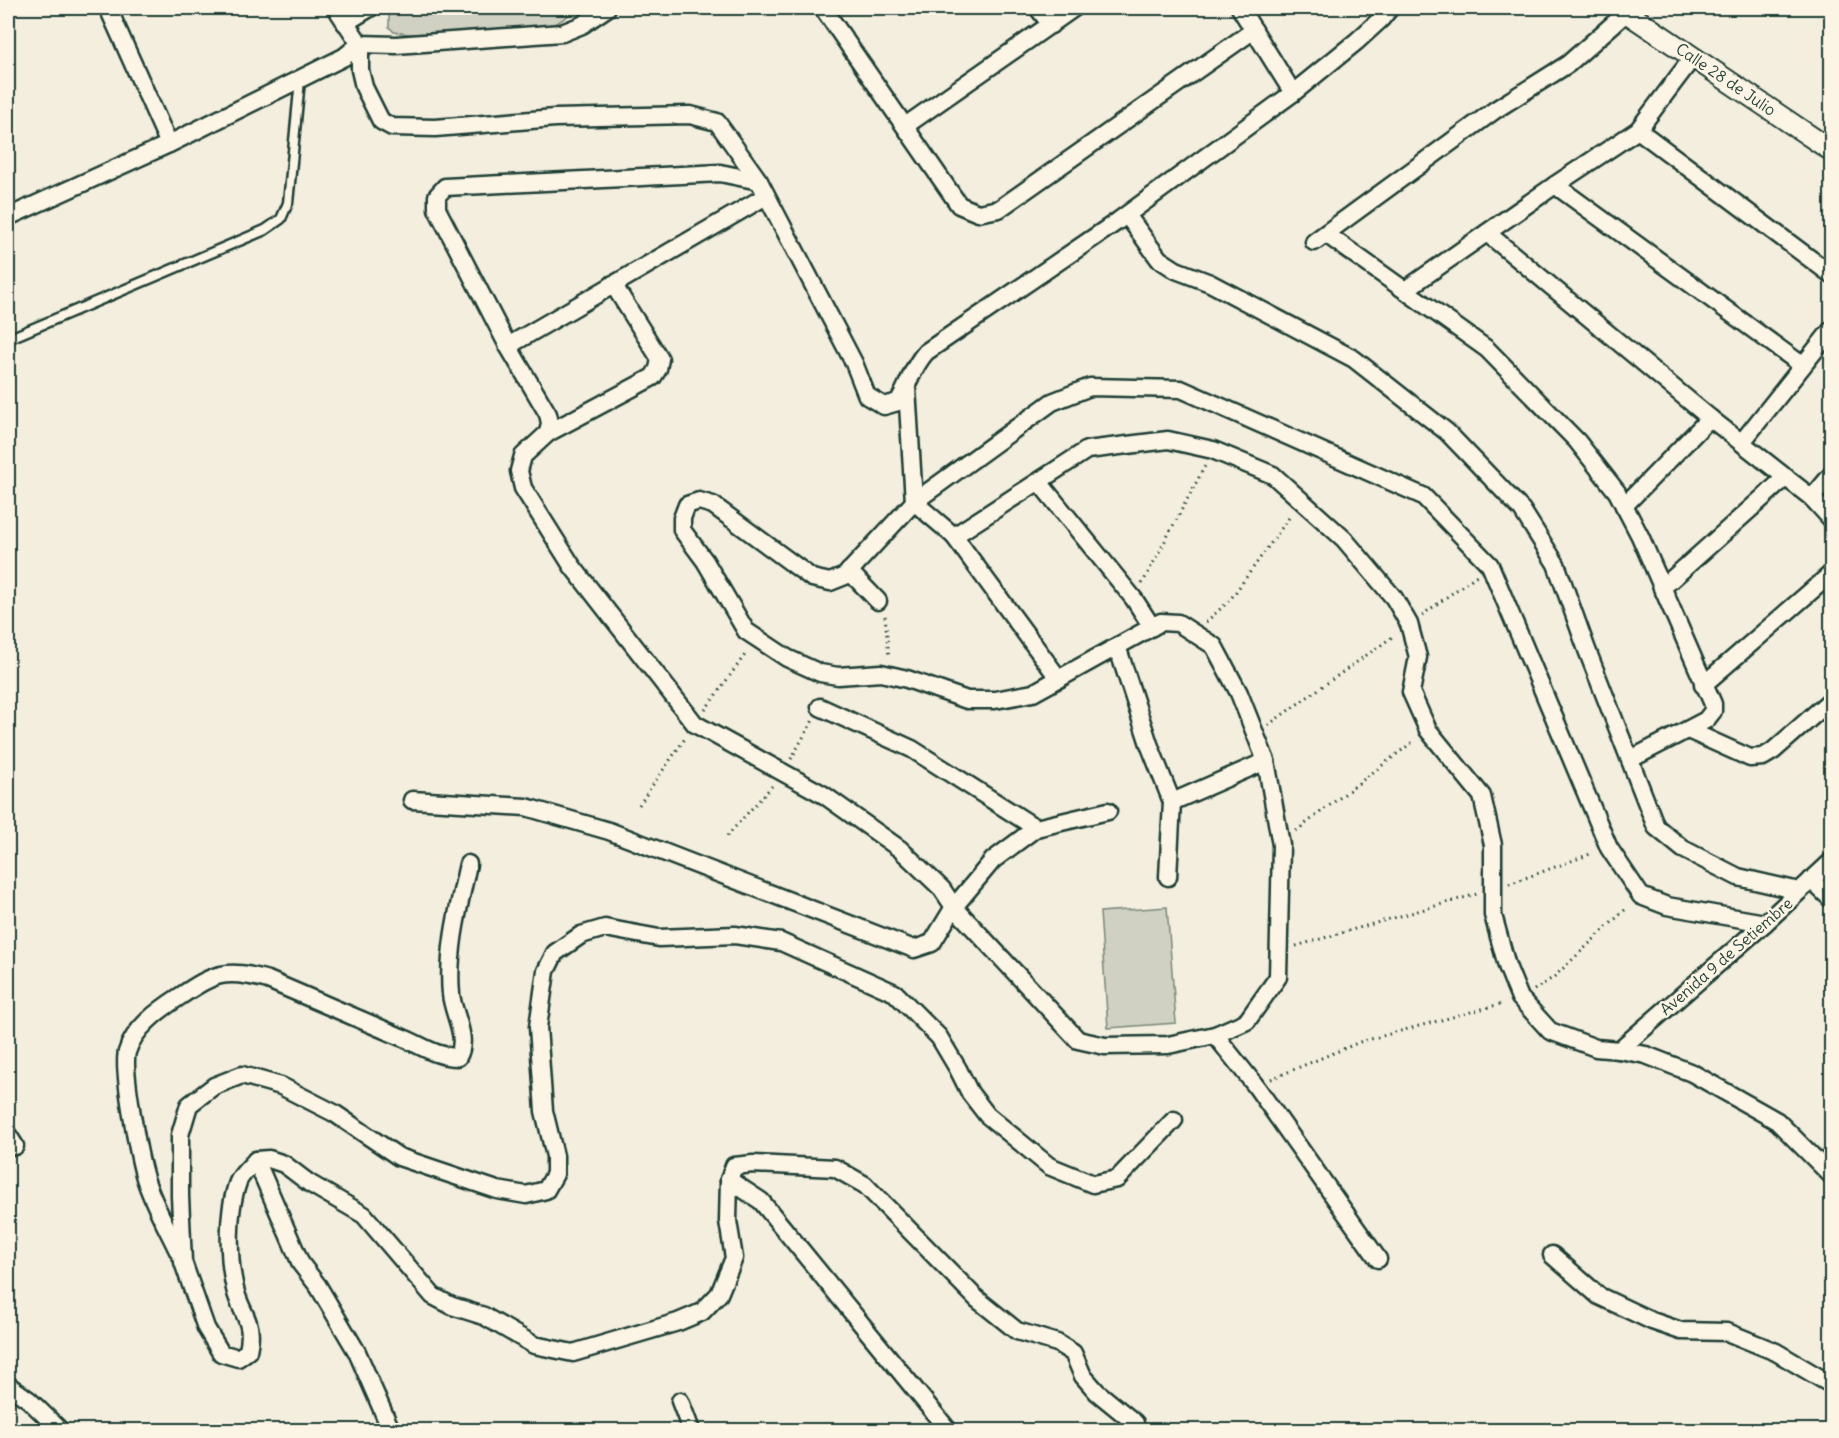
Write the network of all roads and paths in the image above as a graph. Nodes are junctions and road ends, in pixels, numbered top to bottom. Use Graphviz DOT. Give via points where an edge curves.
graph roads {
  1 [pos="108,8"];
  2 [pos="336,8"];
  3 [pos="370,8"];
  4 [pos="607,8"];
  5 [pos="823,8"];
  6 [pos="1038,8"];
  7 [pos="1074,8"];
  8 [pos="1240,8"];
  9 [pos="1624,10"];
  10 [pos="1382,11"];
  11 [pos="345,23"];
  12 [pos="1051,26"];
  13 [pos="1254,30"];
  14 [pos="360,44"];
  15 [pos="1693,57"];
  16 [pos="301,78"];
  17 [pos="1293,93"];
  18 [pos="905,126"];
  19 [pos="1638,130"];
  20 [pos="169,144"];
  21 [pos="1832,151"];
  22 [pos="1555,184"];
  23 [pos="762,188"];
  24 [pos="1127,215"];
  25 [pos="8,217"];
  26 [pos="1487,233"];
  27 [pos="1832,274"];
  28 [pos="613,284"];
  29 [pos="1406,290"];
  30 [pos="1832,329"];
  31 [pos="8,339"];
  32 [pos="508,346"];
  33 [pos="1802,365"];
  34 [pos="907,388"];
  35 [pos="1710,418"];
  36 [pos="548,433"];
  37 [pos="1742,442"];
  38 [pos="1213,450"];
  39 [pos="1832,474"];
  40 [pos="1786,477"];
  41 [pos="1039,482"];
  42 [pos="1812,498"];
  43 [pos="1301,501"];
  44 [pos="914,502"];
  45 [pos="1624,506"];
  46 [pos="1832,520"];
  47 [pos="954,536"];
  48 [pos="1490,565"];
  49 [pos="849,571"];
  50 [pos="1832,573"];
  51 [pos="1662,588"];
  52 [pos="1134,599"];
  53 [pos="878,601"];
  54 [pos="1409,624"];
  55 [pos="1152,627"];
  56 [pos="1194,634"];
  57 [pos="1118,646"];
  58 [pos="891,675"];
  59 [pos="1059,679"];
  60 [pos="1703,685"];
  61 [pos="1832,699"];
  62 [pos="820,707"];
  63 [pos="1428,730"];
  64 [pos="1688,730"];
  65 [pos="1257,733"];
  66 [pos="1631,759"];
  67 [pos="1266,761"];
  68 [pos="412,800"];
  69 [pos="1172,802"];
  70 [pos="1108,811"];
  71 [pos="1036,828"];
  72 [pos="1281,845"];
  73 [pos="1609,848"];
  74 [pos="1832,861"];
  75 [pos="468,864"];
  76 [pos="1168,877"];
  77 [pos="1805,886"];
  78 [pos="1492,890"];
  79 [pos="1641,896"];
  80 [pos="1832,900"];
  81 [pos="954,907"];
  82 [pos="1765,922"];
  83 [pos="1280,951"];
  84 [pos="1520,998"];
  85 [pos="1215,1035"];
  86 [pos="1619,1050"];
  87 [pos="1255,1085"];
  88 [pos="1174,1120"];
  89 [pos="256,1160"];
  90 [pos="1832,1176"];
  91 [pos="729,1180"];
  92 [pos="1552,1255"];
  93 [pos="1378,1259"];
  94 [pos="183,1262"];
  95 [pos="8,1385"];
  96 [pos="1832,1385"];
  97 [pos="680,1401"];
  98 [pos="60,1431"];
  99 [pos="390,1431"];
  100 [pos="691,1431"];
  101 [pos="948,1431"];
  102 [pos="1136,1431"];
  1 -- 20 [label="street"];
  2 -- 11 [label="street"];
  3 -- 11 [label="street"];
  4 -- 14 [label="street" via="562,33"];
  5 -- 18 [label="street"];
  6 -- 12 [label="street"];
  7 -- 12 [label="street"];
  8 -- 13 [label="street"];
  9 -- 15 [label="street, Calle 28 de Julio"];
  9 -- 29 [label="street" via="1568,64 1495,110 1320,238"];
  10 -- 17 [label="street"];
  11 -- 14 [label="street"];
  12 -- 18 [label="street"];
  13 -- 17 [label="street"];
  13 -- 18 [label="street" via="999,209 978,213 959,205"];
  14 -- 16 [label="street" via="344,57"];
  14 -- 23 [label="street" via="364,87 381,120 392,127 690,116 717,122"];
  15 -- 19 [label="street"];
  15 -- 21 [label="street, Calle 28 de Julio"];
  16 -- 20 [label="street"];
  16 -- 31 [label="lane" via="288,203 281,219 265,230"];
  17 -- 24 [label="street"];
  19 -- 22 [label="street"];
  19 -- 27 [label="street"];
  20 -- 25 [label="street"];
  22 -- 26 [label="street"];
  22 -- 33 [label="street"];
  23 -- 28 [label="street"];
  23 -- 32 [label="street" via="720,173 445,187 437,196 437,209"];
  23 -- 34 [label="street" via="854,363 867,396 884,406 898,402"];
  24 -- 34 [label="street" via="926,352 914,365"];
  24 -- 66 [label="street" via="1159,259 1176,270 1210,283 1354,359 1447,432 1522,510 1556,564"];
  26 -- 29 [label="street"];
  26 -- 35 [label="street"];
  28 -- 32 [label="street"];
  28 -- 36 [label="street" via="660,359 658,369 653,377"];
  29 -- 45 [label="street" via="1487,349 1577,441"];
  30 -- 33 [label="street"];
  32 -- 36 [label="street" via="548,414"];
  33 -- 37 [label="street"];
  34 -- 44 [label="street"];
  35 -- 37 [label="street"];
  35 -- 45 [label="street"];
  36 -- 81 [label="street" via="523,456 519,471 523,488 572,566 695,724 824,795 900,849 942,889"];
  37 -- 40 [label="street"];
  38 -- 41 [label="street" via="1168,440 1087,450"];
  38 -- 43 [label="street" via="1273,475"];
  38 -- 52 [label="path"];
  39 -- 42 [label="street"];
  40 -- 42 [label="street"];
  40 -- 51 [label="street"];
  41 -- 47 [label="street"];
  41 -- 52 [label="street"];
  42 -- 46 [label="street"];
  43 -- 54 [label="street" via="1344,539 1394,598"];
  43 -- 56 [label="path" via="1230,600"];
  44 -- 47 [label="street"];
  44 -- 48 [label="street" via="1052,402 1090,387 1180,389 1422,496"];
  44 -- 49 [label="street"];
  45 -- 51 [label="street"];
  47 -- 59 [label="street"];
  48 -- 54 [label="path"];
  48 -- 73 [label="street"];
  49 -- 53 [label="street"];
  49 -- 58 [label="street" via="830,582 812,578 713,505 699,501 687,505 682,518 682,530 705,561 746,632 820,674"];
  50 -- 60 [label="street"];
  51 -- 60 [label="street"];
  52 -- 55 [label="street"];
  53 -- 58 [label="path" via="885,615"];
  54 -- 63 [label="street" via="1418,657 1411,692"];
  54 -- 65 [label="path"];
  55 -- 56 [label="street" via="1161,622 1178,622"];
  55 -- 57 [label="street"];
  56 -- 65 [label="street" via="1214,646"];
  57 -- 59 [label="street"];
  57 -- 69 [label="street"];
  58 -- 59 [label="street" via="967,700 1033,693"];
  60 -- 64 [label="street" via="1713,711"];
  61 -- 64 [label="street" via="1763,757 1750,758"];
  62 -- 71 [label="street" via="912,749"];
  63 -- 72 [label="path"];
  63 -- 78 [label="street" via="1482,796 1494,844"];
  64 -- 66 [label="street"];
  65 -- 67 [label="street"];
  66 -- 77 [label="street" via="1656,827 1683,849 1738,877"];
  67 -- 69 [label="street"];
  67 -- 72 [label="street"];
  68 -- 81 [label="street" via="526,807 609,831 914,949 932,943"];
  69 -- 76 [label="street"];
  70 -- 71 [label="street"];
  71 -- 81 [label="street" via="993,860"];
  72 -- 83 [label="street"];
  73 -- 78 [label="path"];
  73 -- 79 [label="street"];
  74 -- 77 [label="street, Avenida 9 de Setiembre"];
  75 -- 94 [label="street" via="456,916 450,969 452,997 463,1041 458,1057 436,1054 268,980 246,974 213,976 150,1018 136,1035 126,1053 128,1089 145,1178"];
  77 -- 80 [label="street"];
  77 -- 82 [label="street, Avenida 9 de Setiembre"];
  78 -- 83 [label="path"];
  78 -- 84 [label="street" via="1493,915"];
  79 -- 82 [label="street" via="1666,906"];
  79 -- 84 [label="path" via="1554,977"];
  81 -- 85 [label="street" via="1078,1040 1105,1046 1168,1045"];
  82 -- 86 [label="street, Avenida 9 de Setiembre"];
  83 -- 85 [label="street" via="1278,977 1247,1021"];
  84 -- 86 [label="street" via="1550,1031 1596,1048"];
  84 -- 87 [label="path" via="1360,1042"];
  85 -- 87 [label="street"];
  86 -- 90 [label="street" via="1646,1055 1692,1073 1777,1121"];
  87 -- 93 [label="street"];
  88 -- 94 [label="street" via="1117,1179 1093,1184 1049,1166 987,1115 939,1037 895,993 781,942 735,935 659,938 605,928 581,935 555,953 546,971 538,1028 544,1112 555,1156 555,1174 546,1190 526,1195 497,1190 399,1157 334,1113 282,1086 242,1074 214,1086 189,1105 180,1135"];
  89 -- 91 [label="street" via="284,1164 364,1215 433,1296 484,1316 534,1345 573,1353 702,1312 719,1294 734,1258 728,1221"];
  89 -- 94 [label="street" via="238,1180 230,1218 235,1290 250,1325 251,1338 248,1351 238,1358 221,1353 206,1328"];
  89 -- 99 [label="street" via="302,1264 357,1353"];
  91 -- 101 [label="street" via="761,1202"];
  91 -- 102 [label="street" via="734,1166 753,1164 835,1168 865,1185 993,1312 1017,1331 1057,1343 1073,1353 1083,1376 1135,1423"];
  92 -- 96 [label="street" via="1599,1296 1652,1321 1681,1331 1727,1332 1776,1352"];
  95 -- 98 [label="street"];
  97 -- 100 [label="street"];
}
